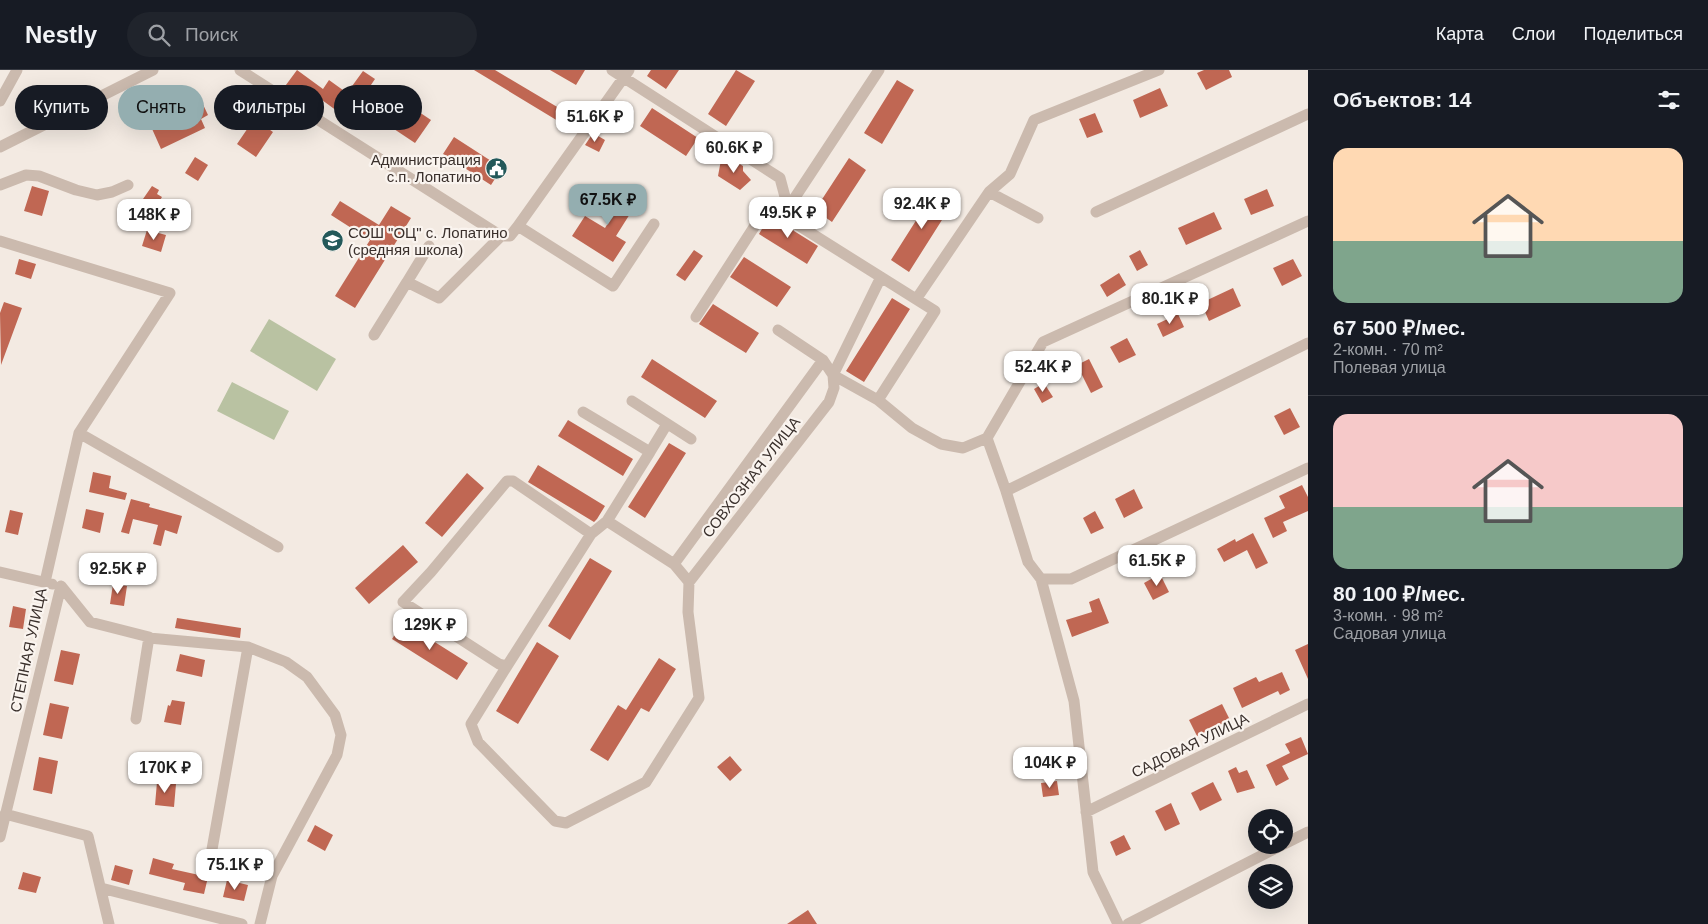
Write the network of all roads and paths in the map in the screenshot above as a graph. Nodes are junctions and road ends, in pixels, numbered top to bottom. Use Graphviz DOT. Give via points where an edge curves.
graph roads {
  1 [pos="16,70"];
  2 [pos="154,70"];
  3 [pos="240,70"];
  4 [pos="612,70"];
  5 [pos="879,70"];
  6 [pos="1159,70"];
  7 [pos="626,73"];
  8 [pos="0,101"];
  9 [pos="1308,114"];
  10 [pos="0,147"];
  11 [pos="0,185"];
  12 [pos="128,186"];
  13 [pos="989,192"];
  14 [pos="788,208"];
  15 [pos="1096,212"];
  16 [pos="1038,218"];
  17 [pos="1308,220"];
  18 [pos="654,224"];
  19 [pos="518,226"];
  20 [pos="501,236"];
  21 [pos="0,241"];
  22 [pos="430,246"];
  23 [pos="881,277"];
  24 [pos="407,282"];
  25 [pos="917,298"];
  26 [pos="696,317"];
  27 [pos="778,330"];
  28 [pos="374,335"];
  29 [pos="1308,343"];
  30 [pos="823,360"];
  31 [pos="833,376"];
  32 [pos="878,400"];
  33 [pos="632,401"];
  34 [pos="583,412"];
  35 [pos="667,424"];
  36 [pos="79,433"];
  37 [pos="987,438"];
  38 [pos="691,439"];
  39 [pos="650,452"];
  40 [pos="1308,468"];
  41 [pos="1006,491"];
  42 [pos="607,522"];
  43 [pos="591,534"];
  44 [pos="278,547"];
  45 [pos="674,564"];
  46 [pos="0,572"];
  47 [pos="1041,579"];
  48 [pos="45,582"];
  49 [pos="689,582"];
  50 [pos="61,586"];
  51 [pos="149,638"];
  52 [pos="248,646"];
  53 [pos="507,666"];
  54 [pos="1308,704"];
  55 [pos="136,719"];
  56 [pos="1086,812"];
  57 [pos="5,814"];
  58 [pos="1308,832"];
  59 [pos="0,837"];
  60 [pos="1293,840"];
  61 [pos="1265,854"];
  62 [pos="211,855"];
  63 [pos="100,888"];
  64 [pos="109,924"];
  65 [pos="242,924"];
  66 [pos="260,924"];
  67 [pos="1118,924"];
  68 [pos="1128,924"];
  1 -- 8 [label="street"];
  2 -- 10 [label="street"];
  3 -- 20 [label="street"];
  4 -- 7 [label="street"];
  5 -- 14 [label="street"];
  6 -- 13 [label="street" via="1034,120 1010,174"];
  7 -- 14 [label="street" via="780,178"];
  7 -- 19 [label="street"];
  9 -- 15 [label="street"];
  11 -- 12 [label="street" via="26,175 39,176 97,195"];
  13 -- 16 [label="street"];
  13 -- 25 [label="street"];
  14 -- 23 [label="street" via="798,225"];
  14 -- 26 [label="street" via="765,210"];
  17 -- 37 [label="street" via="1043,342"];
  18 -- 19 [label="street" via="613,286"];
  19 -- 20 [label="street" via="510,236"];
  20 -- 24 [label="street" via="439,298"];
  21 -- 36 [label="street" via="170,293"];
  22 -- 24 [label="street"];
  23 -- 25 [label="street"];
  23 -- 31 [label="street, СОВХОЗНАЯ УЛИЦА"];
  24 -- 28 [label="street"];
  25 -- 32 [label="street" via="935,310"];
  27 -- 30 [label="street"];
  29 -- 41 [label="street"];
  30 -- 31 [label="street"];
  30 -- 45 [label="street"];
  31 -- 32 [label="street"];
  31 -- 49 [label="street, СОВХОЗНАЯ УЛИЦА" via="834,388 829,402"];
  32 -- 37 [label="street" via="912,428 941,444 963,448"];
  33 -- 35 [label="street"];
  34 -- 39 [label="street"];
  35 -- 38 [label="street"];
  35 -- 39 [label="street"];
  36 -- 44 [label="street"];
  36 -- 48 [label="street"];
  37 -- 41 [label="street"];
  39 -- 42 [label="street"];
  40 -- 47 [label="street" via="1071,580"];
  41 -- 47 [label="street" via="1028,562"];
  42 -- 43 [label="street"];
  42 -- 45 [label="street"];
  43 -- 53 [label="street"];
  43 -- 53 [label="street" via="513,481 507,481 432,572 402,602"];
  45 -- 49 [label="street"];
  46 -- 48 [label="street, СТЕПНАЯ УЛИЦА"];
  47 -- 56 [label="street" via="1074,701"];
  48 -- 50 [label="street, СТЕПНАЯ УЛИЦА"];
  49 -- 53 [label="street" via="688,612 699,698 646,782 566,823 555,821 478,742 471,724"];
  50 -- 51 [label="street" via="90,622"];
  50 -- 57 [label="street, СТЕПНАЯ УЛИЦА"];
  51 -- 52 [label="street"];
  51 -- 55 [label="street"];
  52 -- 62 [label="street"];
  52 -- 66 [label="street" via="286,662 307,677 335,715 341,735 337,755 272,876"];
  54 -- 56 [label="street, САДОВАЯ УЛИЦА"];
  56 -- 67 [label="street" via="1092,872"];
  57 -- 59 [label="street, СТЕПНАЯ УЛИЦА"];
  57 -- 63 [label="street" via="88,836"];
  58 -- 60 [label="street"];
  61 -- 68 [label="street"];
  63 -- 64 [label="street"];
  63 -- 65 [label="street"];
}
